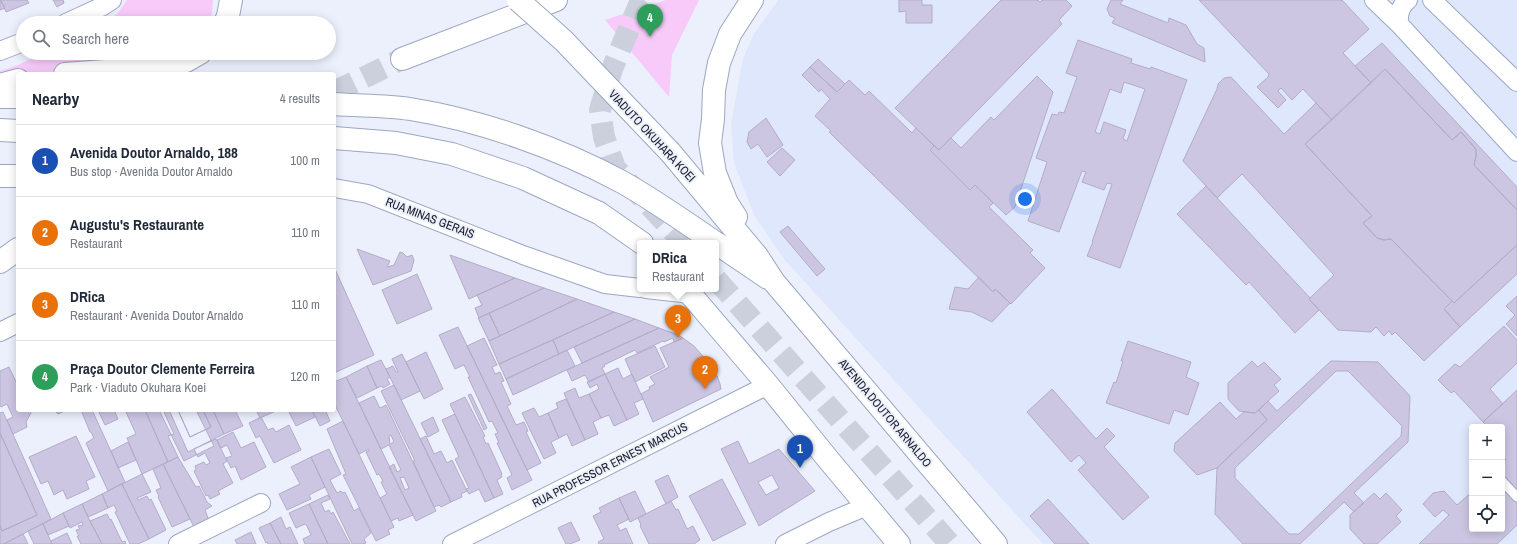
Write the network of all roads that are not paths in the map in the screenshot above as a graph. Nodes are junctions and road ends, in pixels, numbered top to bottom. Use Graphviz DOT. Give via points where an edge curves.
graph roads {
  1 [pos="112,0"];
  2 [pos="231,0"];
  3 [pos="518,0"];
  4 [pos="556,0"];
  5 [pos="752,0"];
  6 [pos="1374,0"];
  7 [pos="1408,0"];
  8 [pos="1432,0"];
  9 [pos="81,16"];
  10 [pos="228,16"];
  11 [pos="1399,24"];
  12 [pos="16,45"];
  13 [pos="0,52"];
  14 [pos="402,59"];
  15 [pos="188,60"];
  16 [pos="92,72"];
  17 [pos="16,81"];
  18 [pos="1517,82"];
  19 [pos="0,85"];
  20 [pos="0,97"];
  21 [pos="16,97"];
  22 [pos="336,104"];
  23 [pos="0,130"];
  24 [pos="16,131"];
  25 [pos="336,138"];
  26 [pos="1517,152"];
  27 [pos="0,176"];
  28 [pos="16,176"];
  29 [pos="336,188"];
  30 [pos="638,240"];
  31 [pos="712,240"];
  32 [pos="16,242"];
  33 [pos="719,245"];
  34 [pos="0,246"];
  35 [pos="16,250"];
  36 [pos="0,262"];
  37 [pos="772,279"];
  38 [pos="637,288"];
  39 [pos="689,292"];
  40 [pos="16,324"];
  41 [pos="0,332"];
  42 [pos="768,385"];
  43 [pos="1505,484"];
  44 [pos="1517,497"];
  45 [pos="261,504"];
  46 [pos="867,506"];
  47 [pos="178,544"];
  48 [pos="452,544"];
  49 [pos="784,544"];
  50 [pos="899,544"];
  51 [pos="996,544"];
  1 -- 9 [label="street"];
  2 -- 10 [label="main road"];
  3 -- 37 [label="main road, VIADUTO OKUHARA KOEI, bridge" via="564,41 670,152 757,256"];
  4 -- 14 [label="main road"];
  5 -- 37 [label="main road" via="730,34 720,63 714,90 710,143 715,173 727,203"];
  6 -- 11 [label="street"];
  7 -- 11 [label="street" via="1400,10"];
  8 -- 18 [label="street"];
  11 -- 26 [label="street"];
  12 -- 13 [label="street"];
  15 -- 16 [label="main road" via="160,67"];
  17 -- 19 [label="main road"];
  20 -- 21 [label="main road"];
  22 -- 31 [label="main road" via="409,109 469,121 514,135 570,157 621,182"];
  23 -- 24 [label="main road"];
  25 -- 30 [label="main road" via="396,143 452,154 523,178 599,213"];
  27 -- 28 [label="main road"];
  29 -- 38 [label="street, RUA MINAS GERAIS" via="368,194 605,284"];
  32 -- 34 [label="main road"];
  33 -- 37 [label="main road"];
  35 -- 36 [label="main road"];
  37 -- 51 [label="main road, AVENIDA DOUTOR ARNALDO"];
  39 -- 42 [label="main road"];
  40 -- 41 [label="street"];
  42 -- 46 [label="main road"];
  42 -- 48 [label="street, RUA PROFESSOR ERNEST MARCUS"];
  43 -- 44 [label="lane"];
  45 -- 47 [label="street"];
  46 -- 49 [label="street"];
  46 -- 50 [label="main road"];
}
